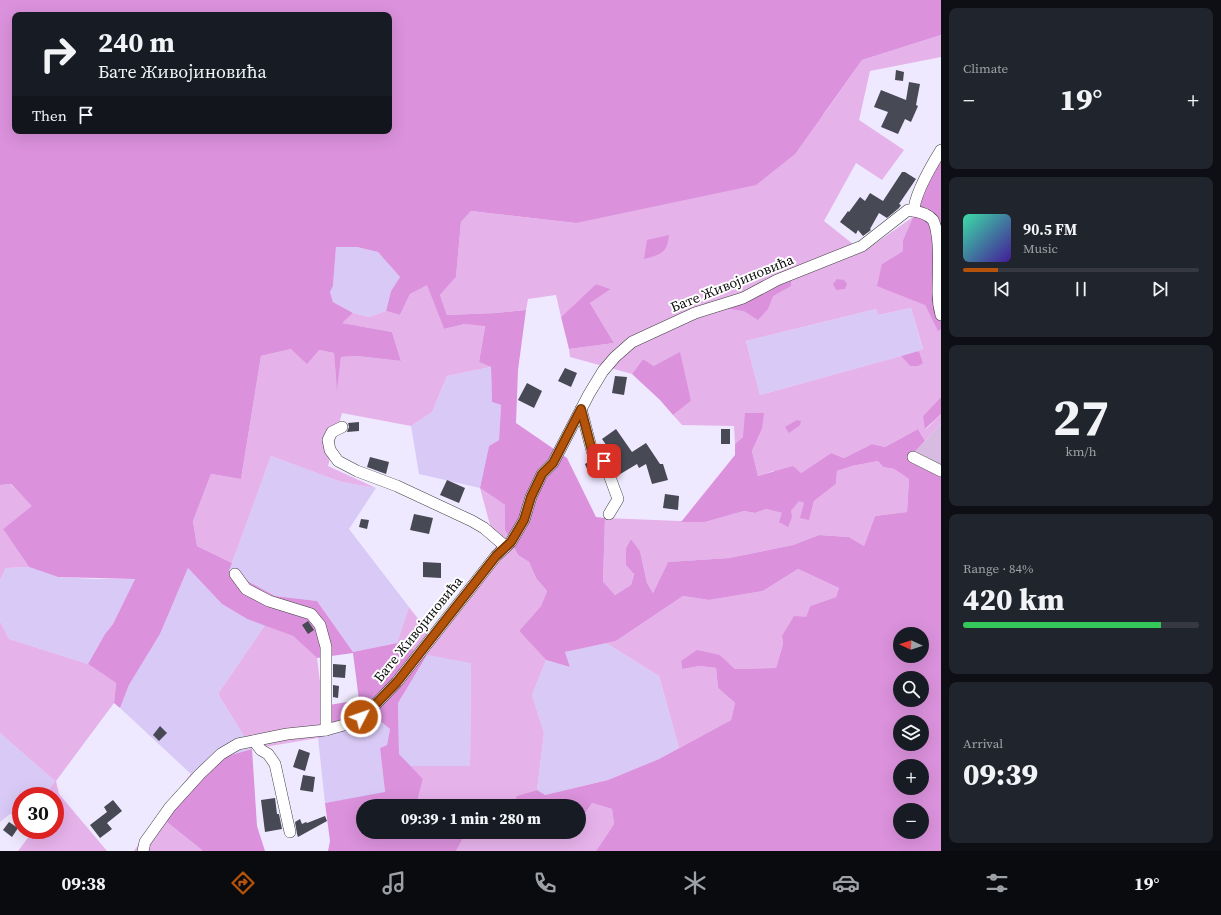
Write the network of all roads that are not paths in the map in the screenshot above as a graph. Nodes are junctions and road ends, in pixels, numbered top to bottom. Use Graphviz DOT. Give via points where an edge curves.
graph roads {
  1 [pos="941,150"];
  2 [pos="914,211"];
  3 [pos="941,315"];
  4 [pos="581,409"];
  5 [pos="342,427"];
  6 [pos="913,457"];
  7 [pos="941,471"];
  8 [pos="609,514"];
  9 [pos="506,547"];
  10 [pos="234,574"];
  11 [pos="326,730"];
  12 [pos="254,741"];
  13 [pos="290,832"];
  14 [pos="143,851"];
  1 -- 2 [label="street" via="924,181"];
  2 -- 3 [label="street" via="922,212 933,220 939,230 941,245 938,295"];
  2 -- 4 [label="street, Бате Живојиновића" via="908,210 862,246 777,280 743,298 695,313 632,342 603,371"];
  4 -- 8 [label="street" via="592,451 604,461 618,499"];
  4 -- 9 [label="street, Бате Живојиновића" via="553,463 542,474 524,520"];
  5 -- 9 [label="street" via="332,432 328,440 330,450 338,460 357,471 398,486 472,521"];
  6 -- 7 [label="street"];
  9 -- 11 [label="street, Бате Живојиновића" via="492,561 397,682 373,707 351,723"];
  10 -- 11 [label="street" via="246,589 269,601 311,614 320,625 326,647"];
  11 -- 12 [label="street, Бате Живојиновића"];
  12 -- 13 [label="street" via="275,764"];
  12 -- 14 [label="street, Бате Живојиновића" via="238,744 221,754 200,774 170,807 148,837"];
}
